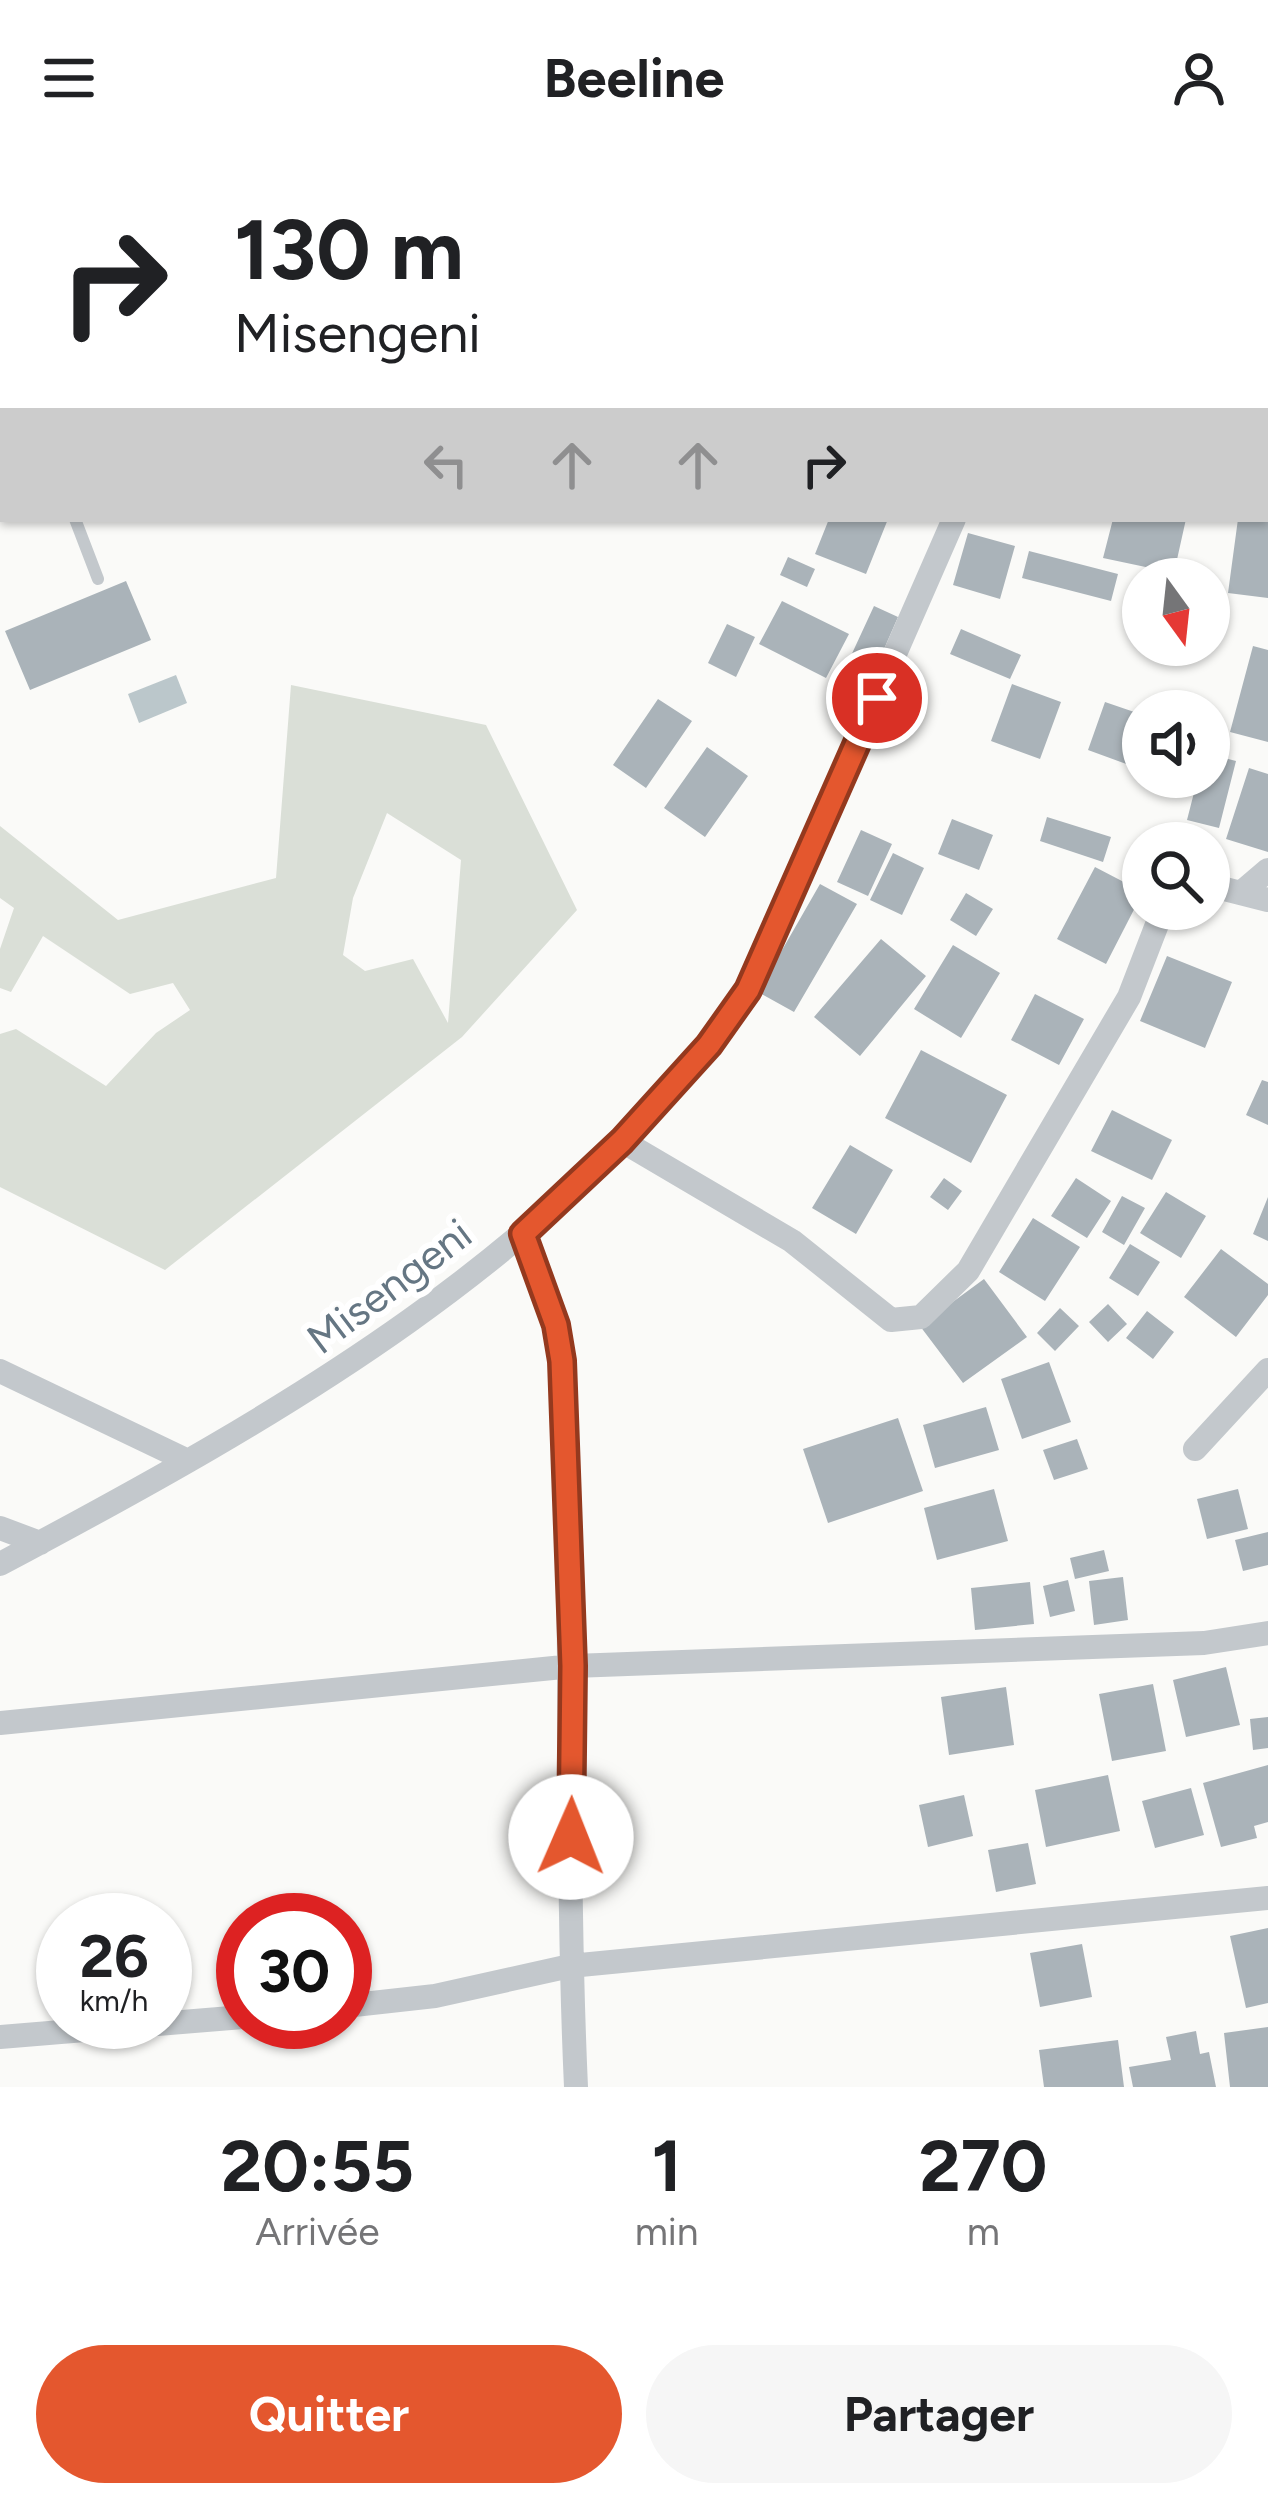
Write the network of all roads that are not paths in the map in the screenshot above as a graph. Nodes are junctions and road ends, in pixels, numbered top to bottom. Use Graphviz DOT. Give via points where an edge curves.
graph roads {
  1 [pos="76,522"];
  2 [pos="953,522"];
  3 [pos="98,579"];
  4 [pos="1268,870"];
  5 [pos="1230,890"];
  6 [pos="1240,893"];
  7 [pos="1268,900"];
  8 [pos="1155,930"];
  9 [pos="622,1141"];
  10 [pos="523,1234"];
  11 [pos="1268,1370"];
  12 [pos="0,1371"];
  13 [pos="1195,1449"];
  14 [pos="186,1460"];
  15 [pos="0,1528"];
  16 [pos="40,1543"];
  17 [pos="0,1564"];
  18 [pos="1268,1634"];
  19 [pos="573,1666"];
  20 [pos="0,1723"];
  21 [pos="1268,1898"];
  22 [pos="570,1966"];
  23 [pos="372,2003"];
  24 [pos="216,2020"];
  25 [pos="0,2037"];
  26 [pos="576,2087"];
  1 -- 3 [label="lane"];
  2 -- 9 [label="street, Misengeni" via="748,990"];
  4 -- 6 [label="street"];
  5 -- 6 [label="street"];
  6 -- 7 [label="street"];
  8 -- 9 [label="street" via="1129,997 968,1271 921,1317 891,1320 792,1241"];
  9 -- 10 [label="street, Misengeni"];
  10 -- 14 [label="street, Misengeni" via="356,1362"];
  10 -- 19 [label="street" via="562,1361"];
  11 -- 13 [label="street"];
  12 -- 14 [label="street"];
  14 -- 16 [label="street, Misengeni"];
  15 -- 16 [label="street"];
  16 -- 17 [label="street, Misengeni"];
  18 -- 19 [label="street"];
  19 -- 20 [label="street"];
  19 -- 22 [label="street"];
  21 -- 22 [label="street"];
  22 -- 23 [label="street"];
  22 -- 26 [label="street"];
  24 -- 25 [label="street"];
}
